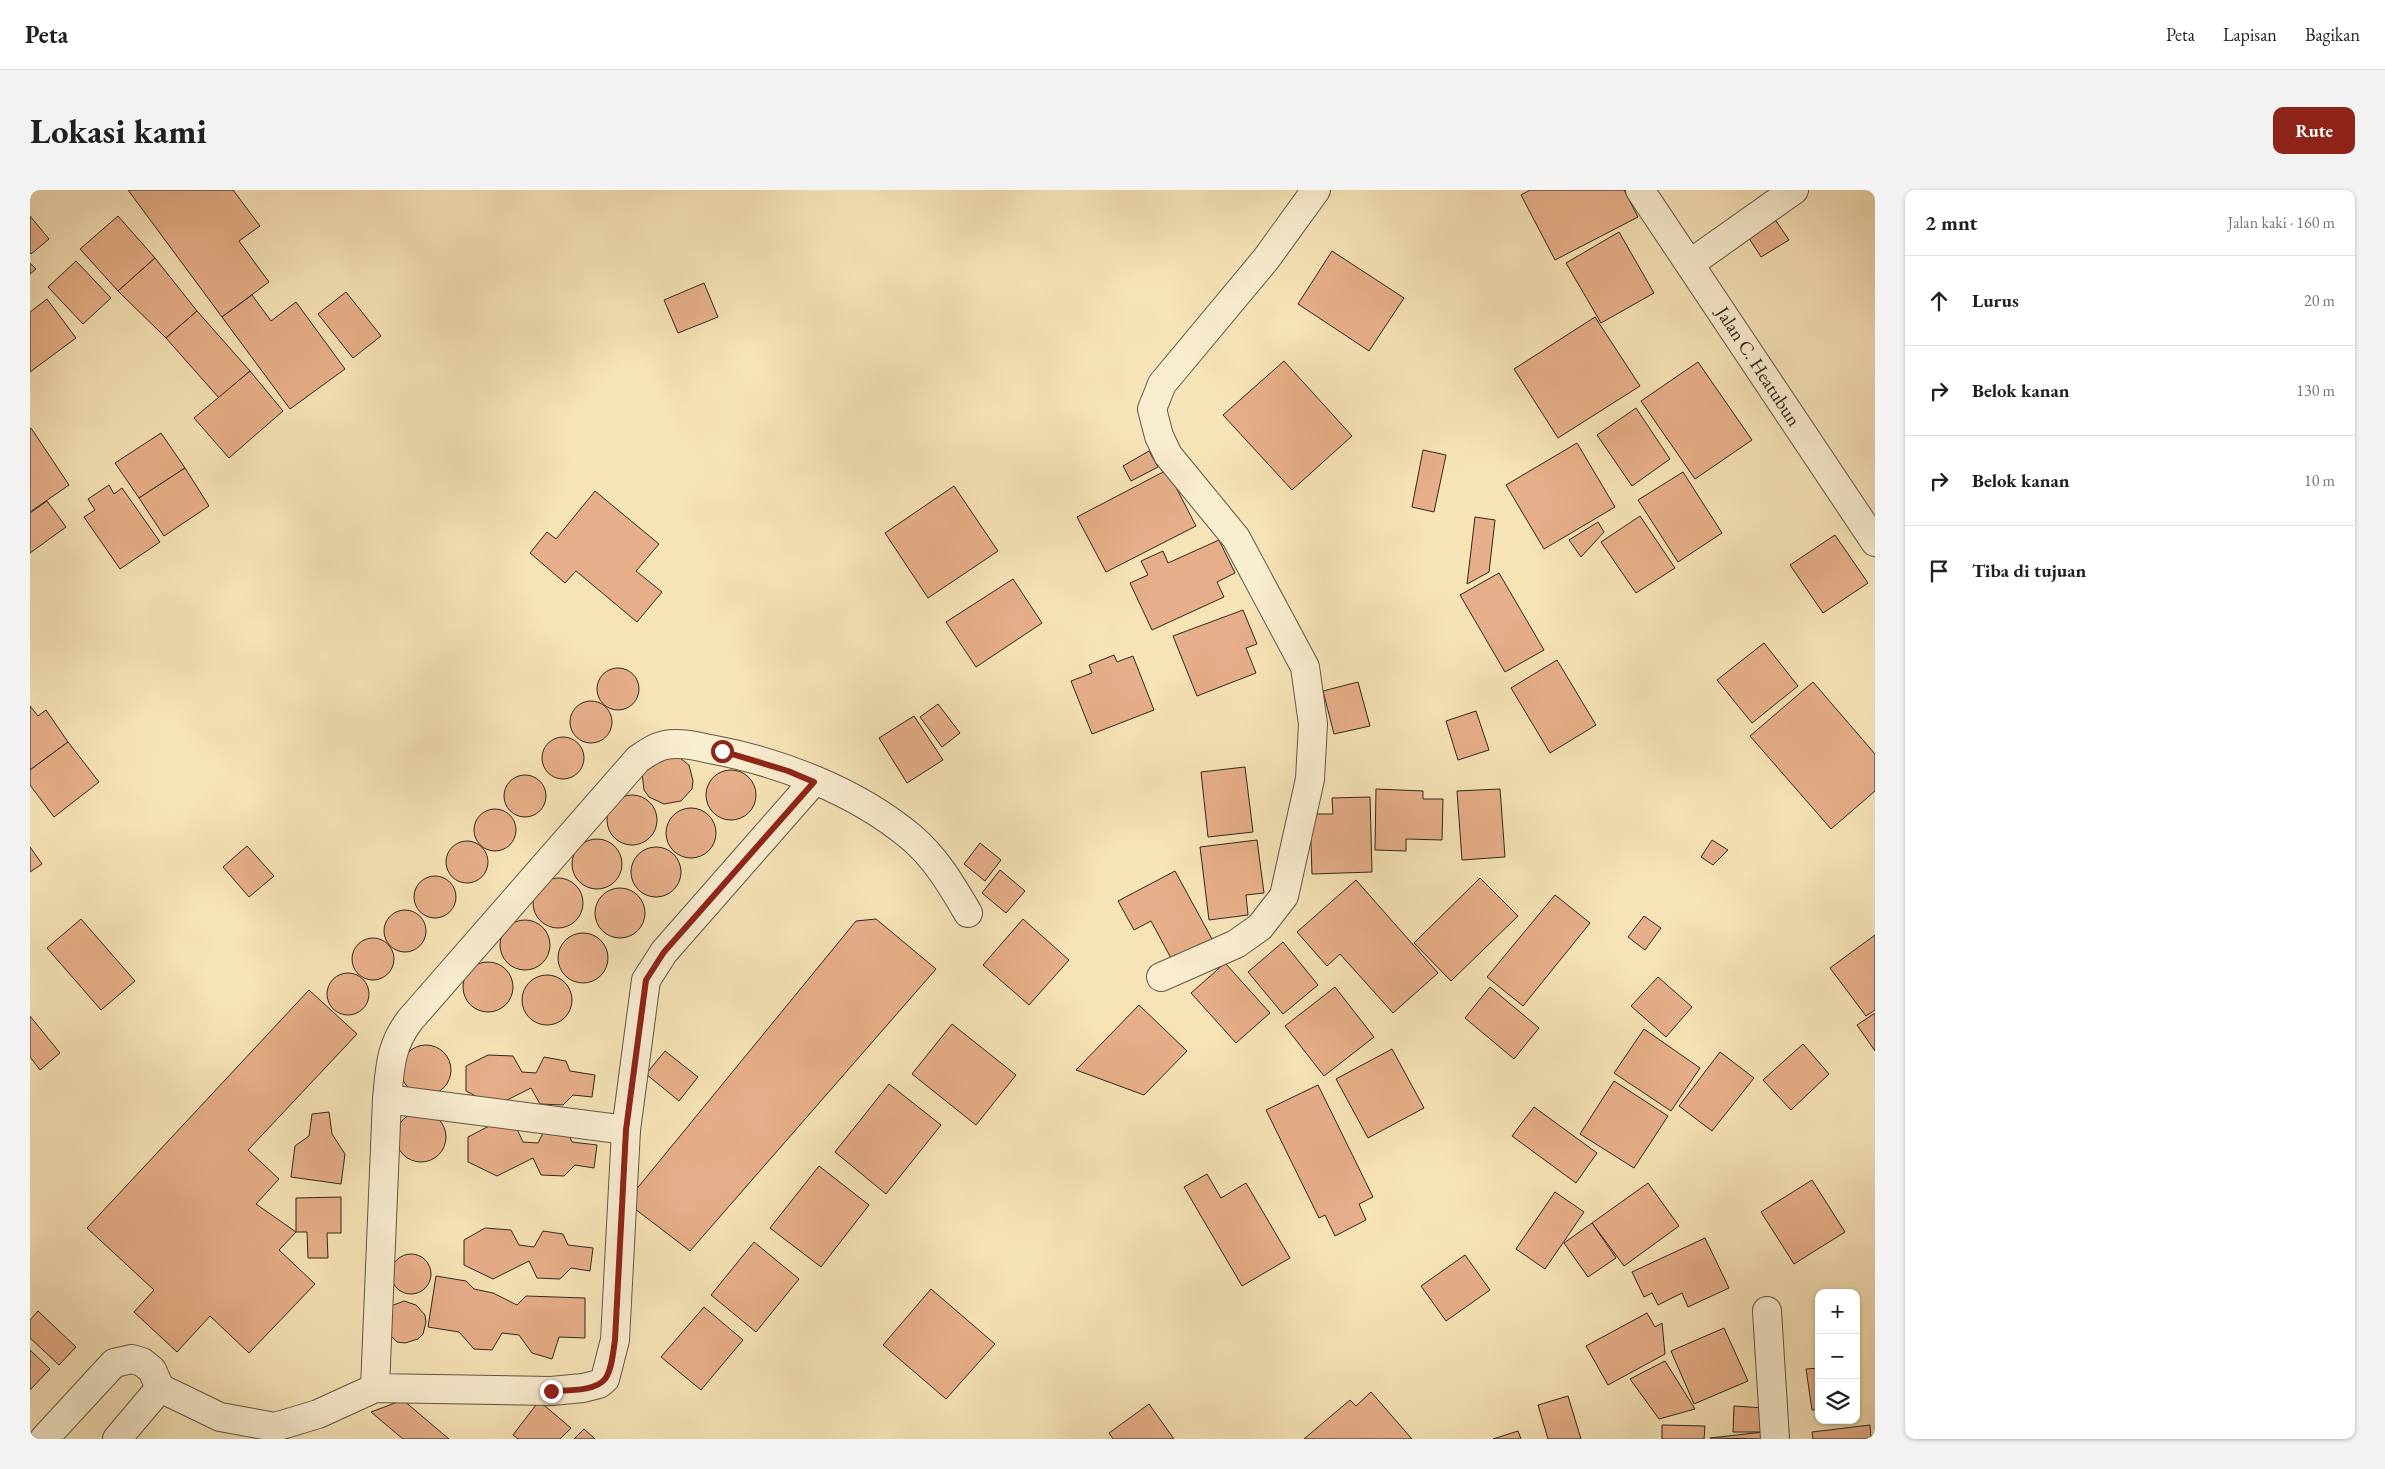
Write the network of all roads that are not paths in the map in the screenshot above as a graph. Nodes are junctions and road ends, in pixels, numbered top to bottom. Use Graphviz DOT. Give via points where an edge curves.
graph roads {
  1 [pos="1316,190"];
  2 [pos="1640,190"];
  3 [pos="1794,190"];
  4 [pos="1691,263"];
  5 [pos="1875,542"];
  6 [pos="814,782"];
  7 [pos="968,913"];
  8 [pos="1161,977"];
  9 [pos="387,1100"];
  10 [pos="626,1130"];
  11 [pos="1767,1311"];
  12 [pos="160,1388"];
  13 [pos="375,1388"];
  14 [pos="44,1439"];
  15 [pos="117,1439"];
  16 [pos="1775,1439"];
  1 -- 8 [label="street" via="1266,259 1162,384 1152,409 1168,455 1236,538 1305,667 1313,724 1310,779 1284,896 1260,927 1236,944"];
  2 -- 4 [label="street, Jalan C. Heatubun"];
  3 -- 4 [label="street"];
  4 -- 5 [label="street, Jalan C. Heatubun"];
  6 -- 7 [label="street" via="856,801 912,838 950,881"];
  6 -- 9 [label="street" via="722,751 682,744 664,745 638,759 398,1035 392,1055"];
  6 -- 10 [label="street" via="664,952 646,980"];
  9 -- 10 [label="street"];
  9 -- 13 [label="street"];
  10 -- 13 [label="street" via="615,1340 605,1379 583,1388 551,1391"];
  11 -- 16 [label="street"];
  12 -- 13 [label="street" via="220,1417 276,1427 318,1414"];
  12 -- 14 [label="street" via="152,1370 142,1362 132,1359 114,1363"];
  12 -- 15 [label="street"];
}
